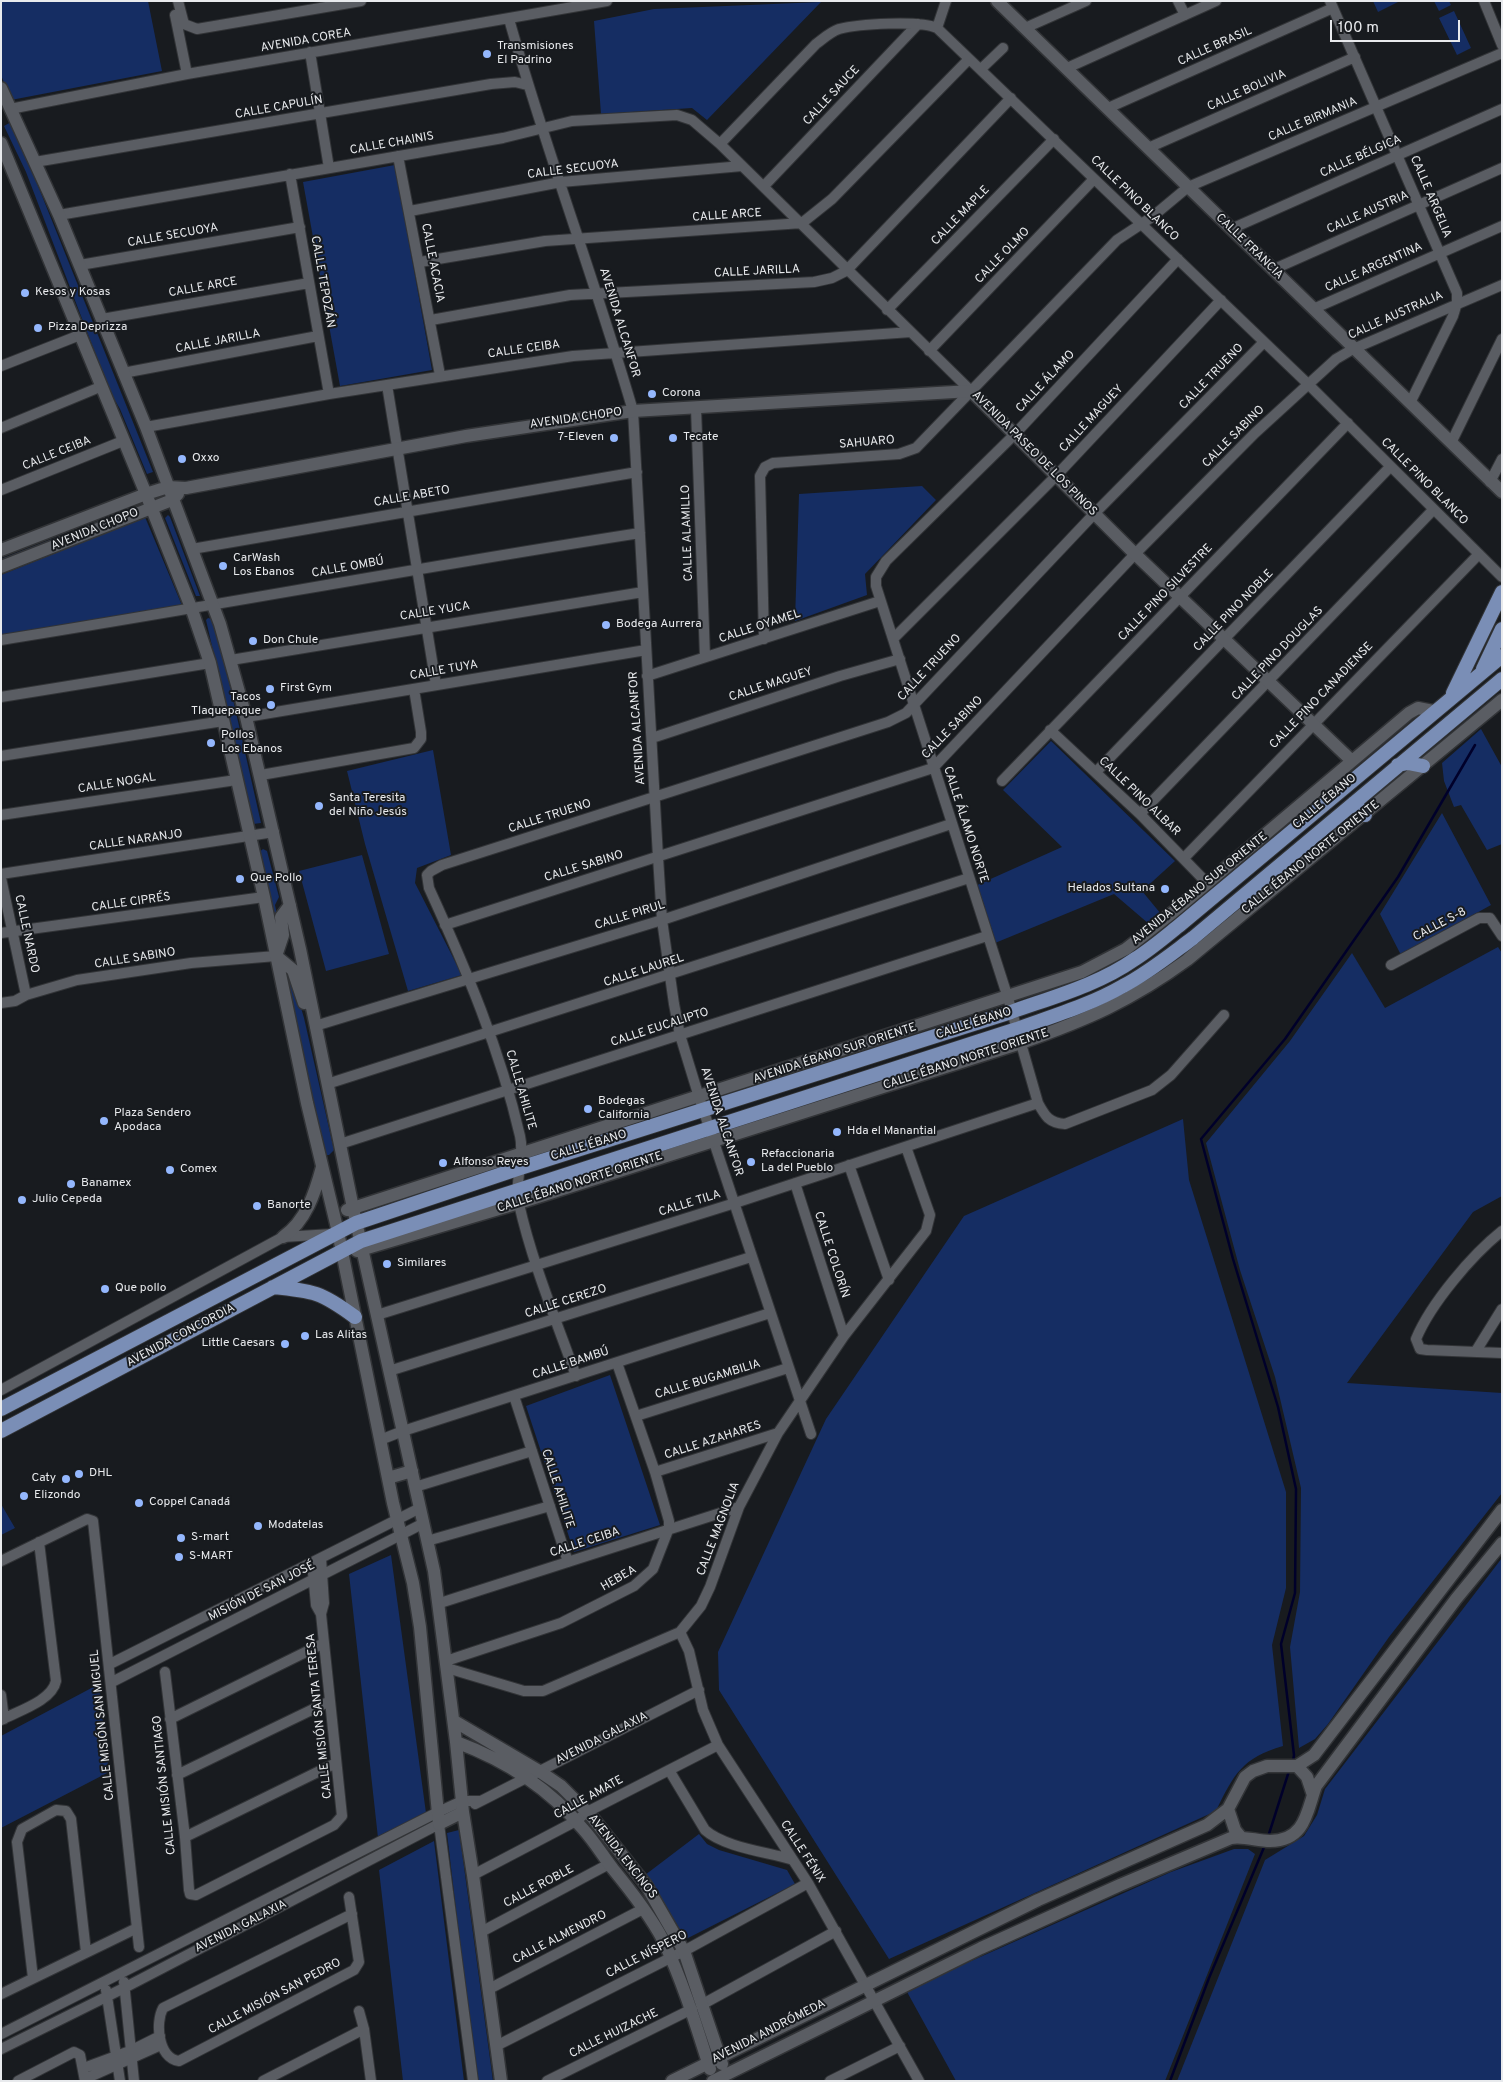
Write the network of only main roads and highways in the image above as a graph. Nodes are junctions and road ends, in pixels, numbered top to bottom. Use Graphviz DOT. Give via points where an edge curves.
graph roads {
  1 [pos="1502,592"];
  2 [pos="1502,629"];
  3 [pos="1502,656"];
  4 [pos="1481,672"];
  5 [pos="1502,679"];
  6 [pos="1452,696"];
  7 [pos="1468,706"];
  8 [pos="1398,765"];
  9 [pos="1423,766"];
  10 [pos="1354,803"];
  11 [pos="1364,815"];
  12 [pos="356,1223"];
  13 [pos="362,1245"];
  14 [pos="273,1287"];
  15 [pos="355,1317"];
  16 [pos="1,1409"];
  17 [pos="1,1431"];
  1 -- 6 [label="main road"];
  2 -- 4 [label="main road"];
  3 -- 4 [label="main road, CALLE ÉBANO"];
  4 -- 6 [label="main road, CALLE ÉBANO"];
  4 -- 7 [label="main road"];
  5 -- 7 [label="main road, CALLE ÉBANO"];
  6 -- 12 [label="main road, CALLE ÉBANO" via="1278,833 1181,924 1135,960 1106,976 1073,990 1010,1005 704,1111"];
  7 -- 8 [label="main road, CALLE ÉBANO"];
  8 -- 9 [label="main road"];
  8 -- 10 [label="main road, CALLE ÉBANO"];
  10 -- 11 [label="main road"];
  10 -- 13 [label="main road, CALLE ÉBANO" via="1193,938 1148,972 1096,1000 712,1134"];
  12 -- 16 [label="main road, AVENIDA CONCORDIA"];
  13 -- 14 [label="main road, AVENIDA CONCORDIA"];
  14 -- 15 [label="main road" via="314,1292"];
  14 -- 17 [label="main road, AVENIDA CONCORDIA"];
}
